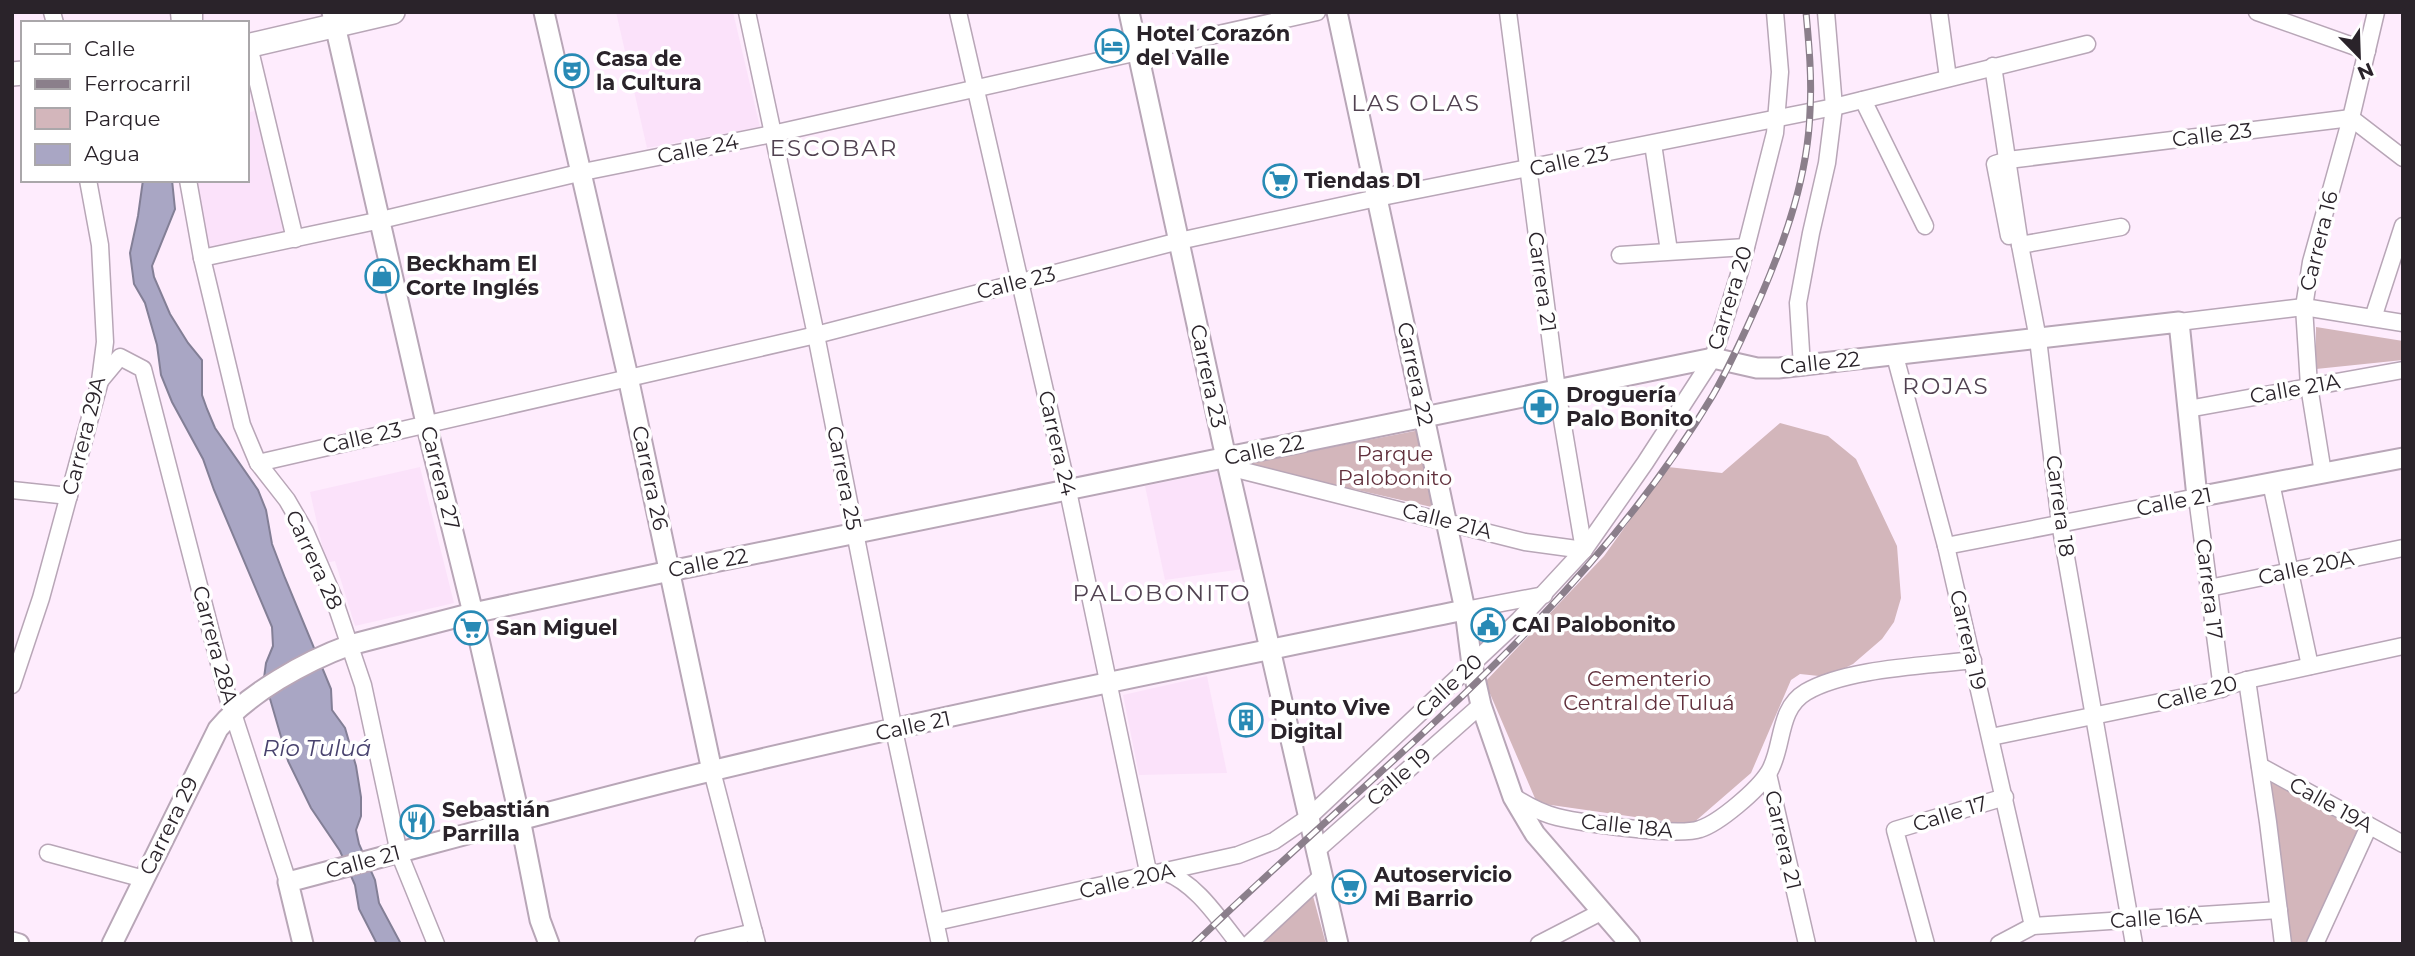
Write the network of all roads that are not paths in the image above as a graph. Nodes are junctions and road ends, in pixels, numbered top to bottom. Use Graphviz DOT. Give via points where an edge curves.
graph roads {
  1 [pos="393,12"];
  2 [pos="544,12"];
  3 [pos="747,12"];
  4 [pos="958,12"];
  5 [pos="1129,12"];
  6 [pos="1317,12"];
  7 [pos="1337,12"];
  8 [pos="1508,12"];
  9 [pos="1775,12"];
  10 [pos="1826,12"];
  11 [pos="1939,12"];
  12 [pos="2257,12"];
  13 [pos="2376,12"];
  14 [pos="333,20"];
  15 [pos="2087,44"];
  16 [pos="248,46"];
  17 [pos="1138,51"];
  18 [pos="2367,51"];
  19 [pos="1993,66"];
  20 [pos="1948,78"];
  21 [pos="977,88"];
  22 [pos="1863,100"];
  23 [pos="1834,107"];
  24 [pos="1777,118"];
  25 [pos="2351,118"];
  26 [pos="772,134"];
  27 [pos="1653,144"];
  28 [pos="2403,158"];
  29 [pos="2008,160"];
  30 [pos="1527,170"];
  31 [pos="583,172"];
  32 [pos="88,182"];
  33 [pos="188,182"];
  34 [pos="1377,198"];
  35 [pos="381,220"];
  36 [pos="1925,226"];
  37 [pos="2403,226"];
  38 [pos="2122,227"];
  39 [pos="295,239"];
  40 [pos="1179,241"];
  41 [pos="2020,245"];
  42 [pos="1746,247"];
  43 [pos="1669,251"];
  44 [pos="1620,255"];
  45 [pos="202,258"];
  46 [pos="1021,282"];
  47 [pos="2304,307"];
  48 [pos="2373,318"];
  49 [pos="2179,321"];
  50 [pos="2403,323"];
  51 [pos="816,335"];
  52 [pos="2032,337"];
  53 [pos="1895,356"];
  54 [pos="1713,358"];
  55 [pos="1802,367"];
  56 [pos="2403,370"];
  57 [pos="628,377"];
  58 [pos="100,381"];
  59 [pos="2309,386"];
  60 [pos="1556,390"];
  61 [pos="2188,409"];
  62 [pos="1424,416"];
  63 [pos="426,423"];
  64 [pos="2403,458"];
  65 [pos="1227,462"];
  66 [pos="258,463"];
  67 [pos="2323,473"];
  68 [pos="2270,483"];
  69 [pos="12,489"];
  70 [pos="1068,491"];
  71 [pos="69,496"];
  72 [pos="2197,497"];
  73 [pos="1446,520"];
  74 [pos="2060,523"];
  75 [pos="855,534"];
  76 [pos="1946,546"];
  77 [pos="2403,548"];
  78 [pos="1584,550"];
  79 [pos="670,571"];
  80 [pos="2288,572"];
  81 [pos="2209,588"];
  82 [pos="1544,595"];
  83 [pos="1465,610"];
  84 [pos="473,613"];
  85 [pos="2403,646"];
  86 [pos="341,648"];
  87 [pos="1271,649"];
  88 [pos="1973,660"];
  89 [pos="1472,665"];
  90 [pos="2309,666"];
  91 [pos="2247,680"];
  92 [pos="13,683"];
  93 [pos="1110,684"];
  94 [pos="2222,688"];
  95 [pos="1481,705"];
  96 [pos="232,711"];
  97 [pos="2095,717"];
  98 [pos="894,730"];
  99 [pos="1991,737"];
  100 [pos="2260,766"];
  101 [pos="712,771"];
  102 [pos="1768,774"];
  103 [pos="1513,797"];
  104 [pos="2005,797"];
  105 [pos="1309,817"];
  106 [pos="520,819"];
  107 [pos="2370,826"];
  108 [pos="2403,844"];
  109 [pos="1317,850"];
  110 [pos="48,853"];
  111 [pos="399,853"];
  112 [pos="1165,872"];
  113 [pos="1323,875"];
  114 [pos="1149,876"];
  115 [pos="144,879"];
  116 [pos="288,882"];
  117 [pos="2279,910"];
  118 [pos="1601,912"];
  119 [pos="2129,920"];
  120 [pos="936,922"];
  121 [pos="2033,926"];
  122 [pos="755,938"];
  123 [pos="12,942"];
  124 [pos="19,944"];
  125 [pos="112,944"];
  126 [pos="303,944"];
  127 [pos="436,944"];
  128 [pos="549,944"];
  129 [pos="703,944"];
  130 [pos="940,944"];
  131 [pos="1239,944"];
  132 [pos="1249,944"];
  133 [pos="1338,944"];
  134 [pos="1539,944"];
  135 [pos="1629,944"];
  136 [pos="1807,944"];
  137 [pos="1926,944"];
  138 [pos="1999,944"];
  139 [pos="2134,944"];
  140 [pos="2283,944"];
  141 [pos="2315,944"];
  1 -- 14 [label="main road"];
  2 -- 31 [label="street, Carrera 26"];
  3 -- 26 [label="street, Carrera 25"];
  4 -- 21 [label="street, Carrera 24"];
  5 -- 17 [label="street, Carrera 23"];
  6 -- 17 [label="street, Calle 24"];
  7 -- 34 [label="street, Carrera 22"];
  8 -- 30 [label="street, Carrera 21"];
  9 -- 24 [label="street, Carrera 20" via="1780,72"];
  10 -- 23 [label="street"];
  11 -- 20 [label="street"];
  12 -- 18 [label="street"];
  13 -- 18 [label="street, Carrera 16"];
  14 -- 16 [label="main road"];
  14 -- 35 [label="street, Carrera 27"];
  15 -- 19 [label="street"];
  16 -- 39 [label="street"];
  17 -- 21 [label="street, Calle 24"];
  17 -- 40 [label="street, Carrera 23"];
  18 -- 25 [label="street, Carrera 16"];
  19 -- 20 [label="street"];
  19 -- 29 [label="street, Carrera 18"];
  20 -- 22 [label="street"];
  21 -- 26 [label="street, Calle 24"];
  21 -- 46 [label="street, Carrera 24"];
  22 -- 23 [label="street"];
  22 -- 36 [label="street"];
  23 -- 24 [label="street, Calle 23"];
  23 -- 55 [label="street" via="1798,303"];
  24 -- 27 [label="street, Calle 23"];
  24 -- 42 [label="street, Carrera 20"];
  25 -- 28 [label="street"];
  25 -- 29 [label="street, Calle 23"];
  25 -- 47 [label="street, Carrera 16" via="2311,262"];
  26 -- 31 [label="street, Calle 24"];
  26 -- 51 [label="street, Carrera 25"];
  27 -- 30 [label="street, Calle 23"];
  27 -- 43 [label="street"];
  29 -- 41 [label="street, Carrera 18"];
  29 -- 52 [label="street" via="1995,164"];
  30 -- 34 [label="street, Calle 23"];
  30 -- 60 [label="street, Carrera 21"];
  31 -- 35 [label="street, Calle 24"];
  31 -- 57 [label="street, Carrera 26"];
  32 -- 58 [label="street, Carrera 29A" via="100,245 105,342"];
  33 -- 45 [label="street, Carrera 28"];
  34 -- 40 [label="street, Calle 23"];
  34 -- 62 [label="street, Carrera 22"];
  35 -- 39 [label="street, Calle 24"];
  35 -- 63 [label="street, Carrera 27"];
  37 -- 48 [label="street"];
  38 -- 41 [label="street"];
  39 -- 45 [label="street, Calle 24"];
  40 -- 46 [label="street, Calle 23"];
  40 -- 65 [label="street, Carrera 23"];
  41 -- 52 [label="street, Carrera 18"];
  42 -- 43 [label="street"];
  42 -- 54 [label="street, Carrera 20"];
  43 -- 44 [label="street"];
  45 -- 66 [label="street, Carrera 28" via="242,425"];
  46 -- 51 [label="street, Calle 23"];
  46 -- 70 [label="street, Carrera 24"];
  47 -- 48 [label="street, Calle 22"];
  47 -- 49 [label="street, Calle 22"];
  47 -- 59 [label="street, Carrera 16"];
  48 -- 50 [label="street, Calle 22"];
  49 -- 52 [label="street, Calle 22"];
  49 -- 61 [label="street, Carrera 17"];
  51 -- 57 [label="street, Calle 23"];
  51 -- 75 [label="street, Carrera 25"];
  52 -- 53 [label="street, Calle 22"];
  52 -- 74 [label="street, Carrera 18"];
  53 -- 55 [label="street, Calle 22"];
  53 -- 76 [label="street, Carrera 19"];
  54 -- 55 [label="street, Calle 22" via="1757,368"];
  54 -- 60 [label="street, Calle 22"];
  54 -- 78 [label="street, Carrera 20"];
  56 -- 59 [label="street, Calle 21A"];
  57 -- 63 [label="street, Calle 23"];
  57 -- 79 [label="street, Carrera 26"];
  58 -- 71 [label="street, Carrera 29A"];
  58 -- 96 [label="street, Carrera 28A" via="120,357 143,369"];
  59 -- 61 [label="street, Calle 21A"];
  59 -- 67 [label="street, Carrera 16"];
  60 -- 62 [label="street, Calle 22"];
  60 -- 78 [label="street, Carrera 21"];
  61 -- 72 [label="street, Carrera 17"];
  62 -- 65 [label="street, Calle 22"];
  62 -- 73 [label="street, Carrera 22"];
  63 -- 66 [label="street, Calle 23"];
  63 -- 84 [label="street, Carrera 27"];
  64 -- 67 [label="street, Calle 21"];
  65 -- 70 [label="street, Calle 22"];
  65 -- 73 [label="street, Calle 21A"];
  65 -- 87 [label="street, Carrera 23"];
  66 -- 86 [label="street, Carrera 28" via="305,531 330,587"];
  67 -- 68 [label="street, Calle 21"];
  68 -- 72 [label="street, Calle 21"];
  68 -- 80 [label="street"];
  69 -- 71 [label="street"];
  70 -- 75 [label="street, Calle 22"];
  70 -- 93 [label="street, Carrera 24"];
  71 -- 92 [label="street, Carrera 29A"];
  72 -- 74 [label="street, Calle 21"];
  72 -- 81 [label="street, Carrera 17"];
  73 -- 78 [label="street, Calle 21A" via="1525,542"];
  73 -- 83 [label="street, Carrera 22"];
  74 -- 76 [label="street, Calle 21"];
  74 -- 97 [label="street, Carrera 18"];
  75 -- 79 [label="street, Calle 22"];
  75 -- 98 [label="street, Carrera 25"];
  76 -- 88 [label="street, Carrera 19"];
  77 -- 80 [label="street, Calle 20A"];
  78 -- 82 [label="street, Calle 20"];
  79 -- 84 [label="street, Calle 22"];
  79 -- 101 [label="street, Carrera 26"];
  80 -- 81 [label="street, Calle 20A"];
  80 -- 90 [label="street"];
  81 -- 94 [label="street, Carrera 17"];
  82 -- 83 [label="street, Calle 21"];
  82 -- 89 [label="street, Calle 20"];
  83 -- 87 [label="street, Calle 21"];
  83 -- 89 [label="street, Carrera 22"];
  84 -- 86 [label="street, Calle 22"];
  84 -- 106 [label="street, Carrera 27"];
  85 -- 90 [label="street, Calle 20"];
  86 -- 96 [label="street, Calle 22"];
  86 -- 111 [label="street, Carrera 28" via="363,685"];
  87 -- 93 [label="street, Calle 21"];
  87 -- 105 [label="street, Carrera 23"];
  88 -- 99 [label="street, Carrera 19"];
  88 -- 102 [label="street, Carrera 21" via="1842,679 1814,689 1797,699 1785,720"];
  89 -- 95 [label="street, Carrera 22"];
  89 -- 105 [label="street, Calle 20"];
  90 -- 91 [label="street, Calle 20"];
  91 -- 94 [label="street, Calle 20"];
  91 -- 100 [label="street"];
  93 -- 98 [label="street, Calle 21"];
  93 -- 114 [label="street, Carrera 24"];
  94 -- 97 [label="street, Calle 20"];
  95 -- 103 [label="street, Carrera 22"];
  95 -- 109 [label="street, Calle 19"];
  96 -- 115 [label="street, Carrera 29" via="209,743"];
  96 -- 116 [label="street, Carrera 28A"];
  97 -- 99 [label="street, Calle 20"];
  97 -- 119 [label="street, Carrera 18"];
  98 -- 101 [label="street, Calle 21"];
  98 -- 120 [label="street, Carrera 25"];
  99 -- 104 [label="street, Carrera 19"];
  100 -- 107 [label="street, Calle 19A"];
  100 -- 117 [label="street"];
  101 -- 106 [label="street, Calle 21"];
  101 -- 122 [label="street, Carrera 26"];
  102 -- 103 [label="street, Calle 18A" via="1713,823 1687,832 1558,818"];
  102 -- 136 [label="street, Carrera 21"];
  103 -- 118 [label="street, Carrera 22" via="1535,834"];
  104 -- 121 [label="street, Carrera 19"];
  104 -- 137 [label="street, Calle 17" via="1895,830"];
  105 -- 109 [label="street, Carrera 23"];
  105 -- 112 [label="street, Calle 20A" via="1261,848"];
  106 -- 111 [label="street, Calle 21"];
  106 -- 128 [label="street, Carrera 27"];
  107 -- 108 [label="street, Calle 19A"];
  107 -- 141 [label="street"];
  109 -- 113 [label="street, Carrera 23"];
  110 -- 115 [label="street"];
  111 -- 116 [label="street, Calle 21"];
  111 -- 127 [label="street, Carrera 28"];
  112 -- 114 [label="street, Calle 20A"];
  112 -- 131 [label="street" via="1177,876 1204,901"];
  113 -- 132 [label="street"];
  113 -- 133 [label="street, Carrera 23"];
  114 -- 120 [label="street, Calle 20A"];
  115 -- 125 [label="street, Carrera 29"];
  116 -- 126 [label="street, Carrera 28A"];
  117 -- 119 [label="street, Calle 16A"];
  117 -- 140 [label="street"];
  118 -- 134 [label="street"];
  118 -- 135 [label="street, Carrera 22"];
  119 -- 121 [label="street, Calle 16A"];
  119 -- 139 [label="street, Carrera 18"];
  120 -- 130 [label="street, Carrera 25"];
  121 -- 138 [label="street"];
  122 -- 129 [label="street"];
  123 -- 124 [label="street"];
}
